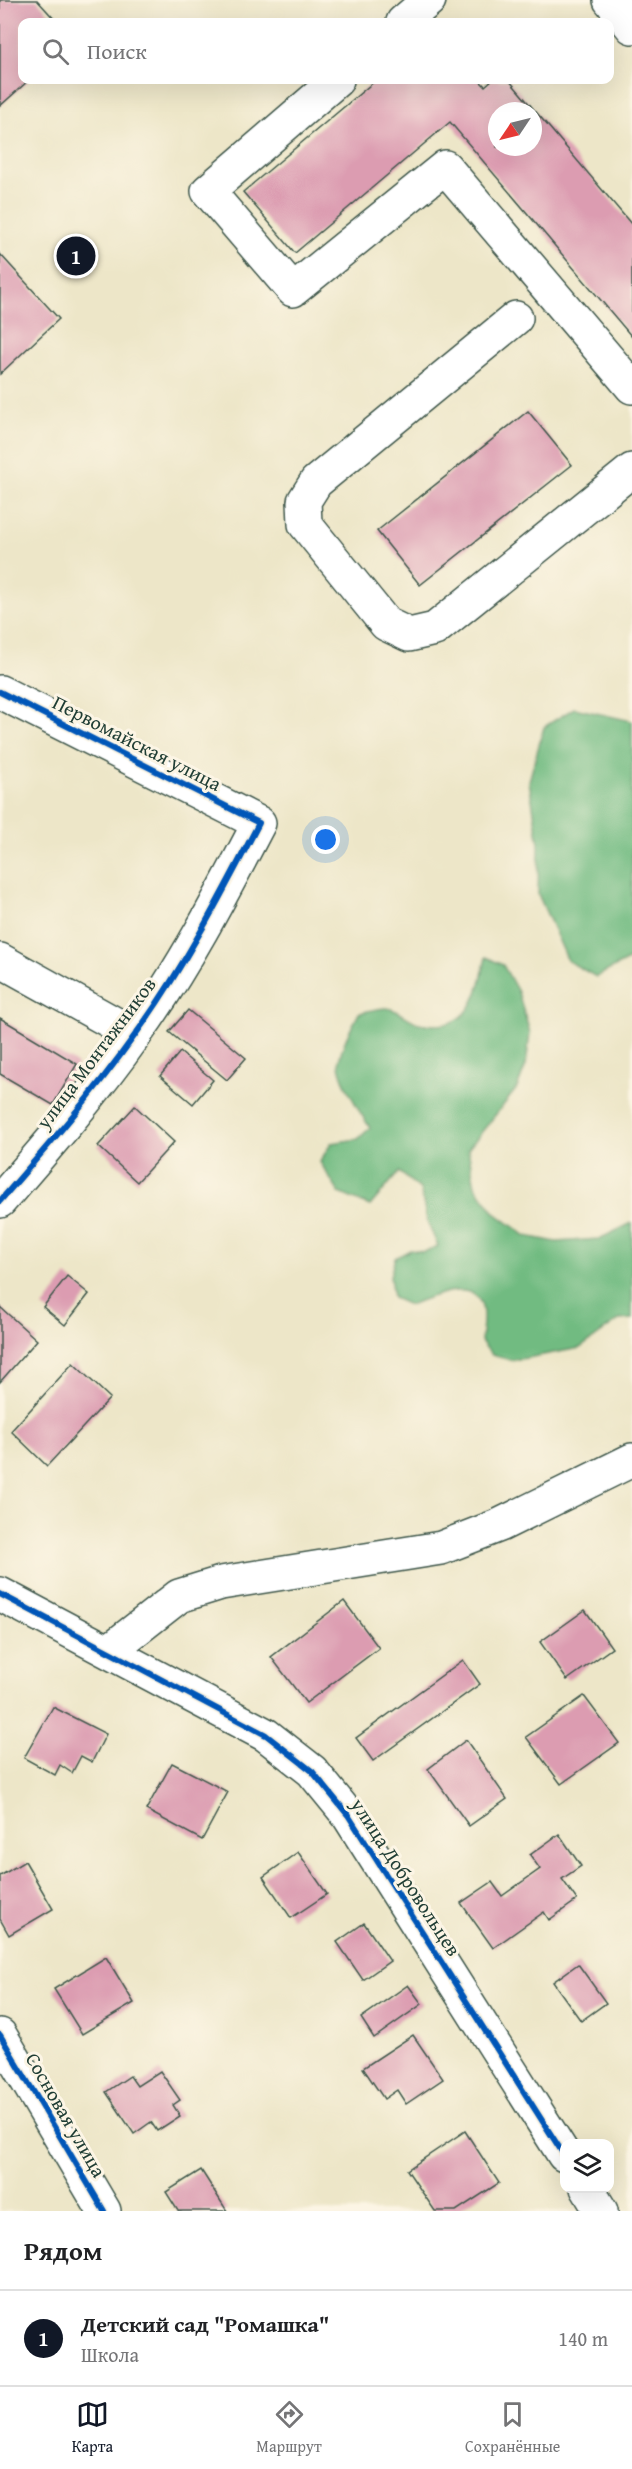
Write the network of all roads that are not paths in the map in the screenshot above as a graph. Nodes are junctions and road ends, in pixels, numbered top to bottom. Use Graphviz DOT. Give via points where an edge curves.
graph roads {
  1 [pos="429,0"];
  2 [pos="610,0"];
  3 [pos="408,18"];
  4 [pos="632,27"];
  5 [pos="332,84"];
  6 [pos="516,318"];
  7 [pos="632,387"];
  8 [pos="632,470"];
  9 [pos="0,692"];
  10 [pos="260,824"];
  11 [pos="0,960"];
  12 [pos="135,1035"];
  13 [pos="0,1201"];
  14 [pos="632,1460"];
  15 [pos="0,1594"];
  16 [pos="110,1650"];
  17 [pos="0,2035"];
  18 [pos="560,2149"];
  19 [pos="590,2193"];
  20 [pos="104,2211"];
  21 [pos="601,2211"];
  1 -- 3 [label="street"];
  2 -- 4 [label="street"];
  5 -- 7 [label="street" via="208,191 293,290 445,167"];
  6 -- 8 [label="street" via="316,482 304,501 306,524 386,624 409,635 435,629"];
  9 -- 10 [label="street, Первомайская улица"];
  10 -- 12 [label="street, улица Монтажников" via="194,946"];
  11 -- 12 [label="street, улица Монтажников"];
  12 -- 13 [label="street, улица Монтажников"];
  14 -- 16 [label="street" via="500,1525 441,1548 221,1583 179,1596"];
  15 -- 16 [label="street, улица Добровольцев"];
  16 -- 18 [label="street, улица Добровольцев" via="266,1735 312,1771 348,1815"];
  17 -- 20 [label="street, Сосновая улица"];
  19 -- 21 [label="street"];
}
